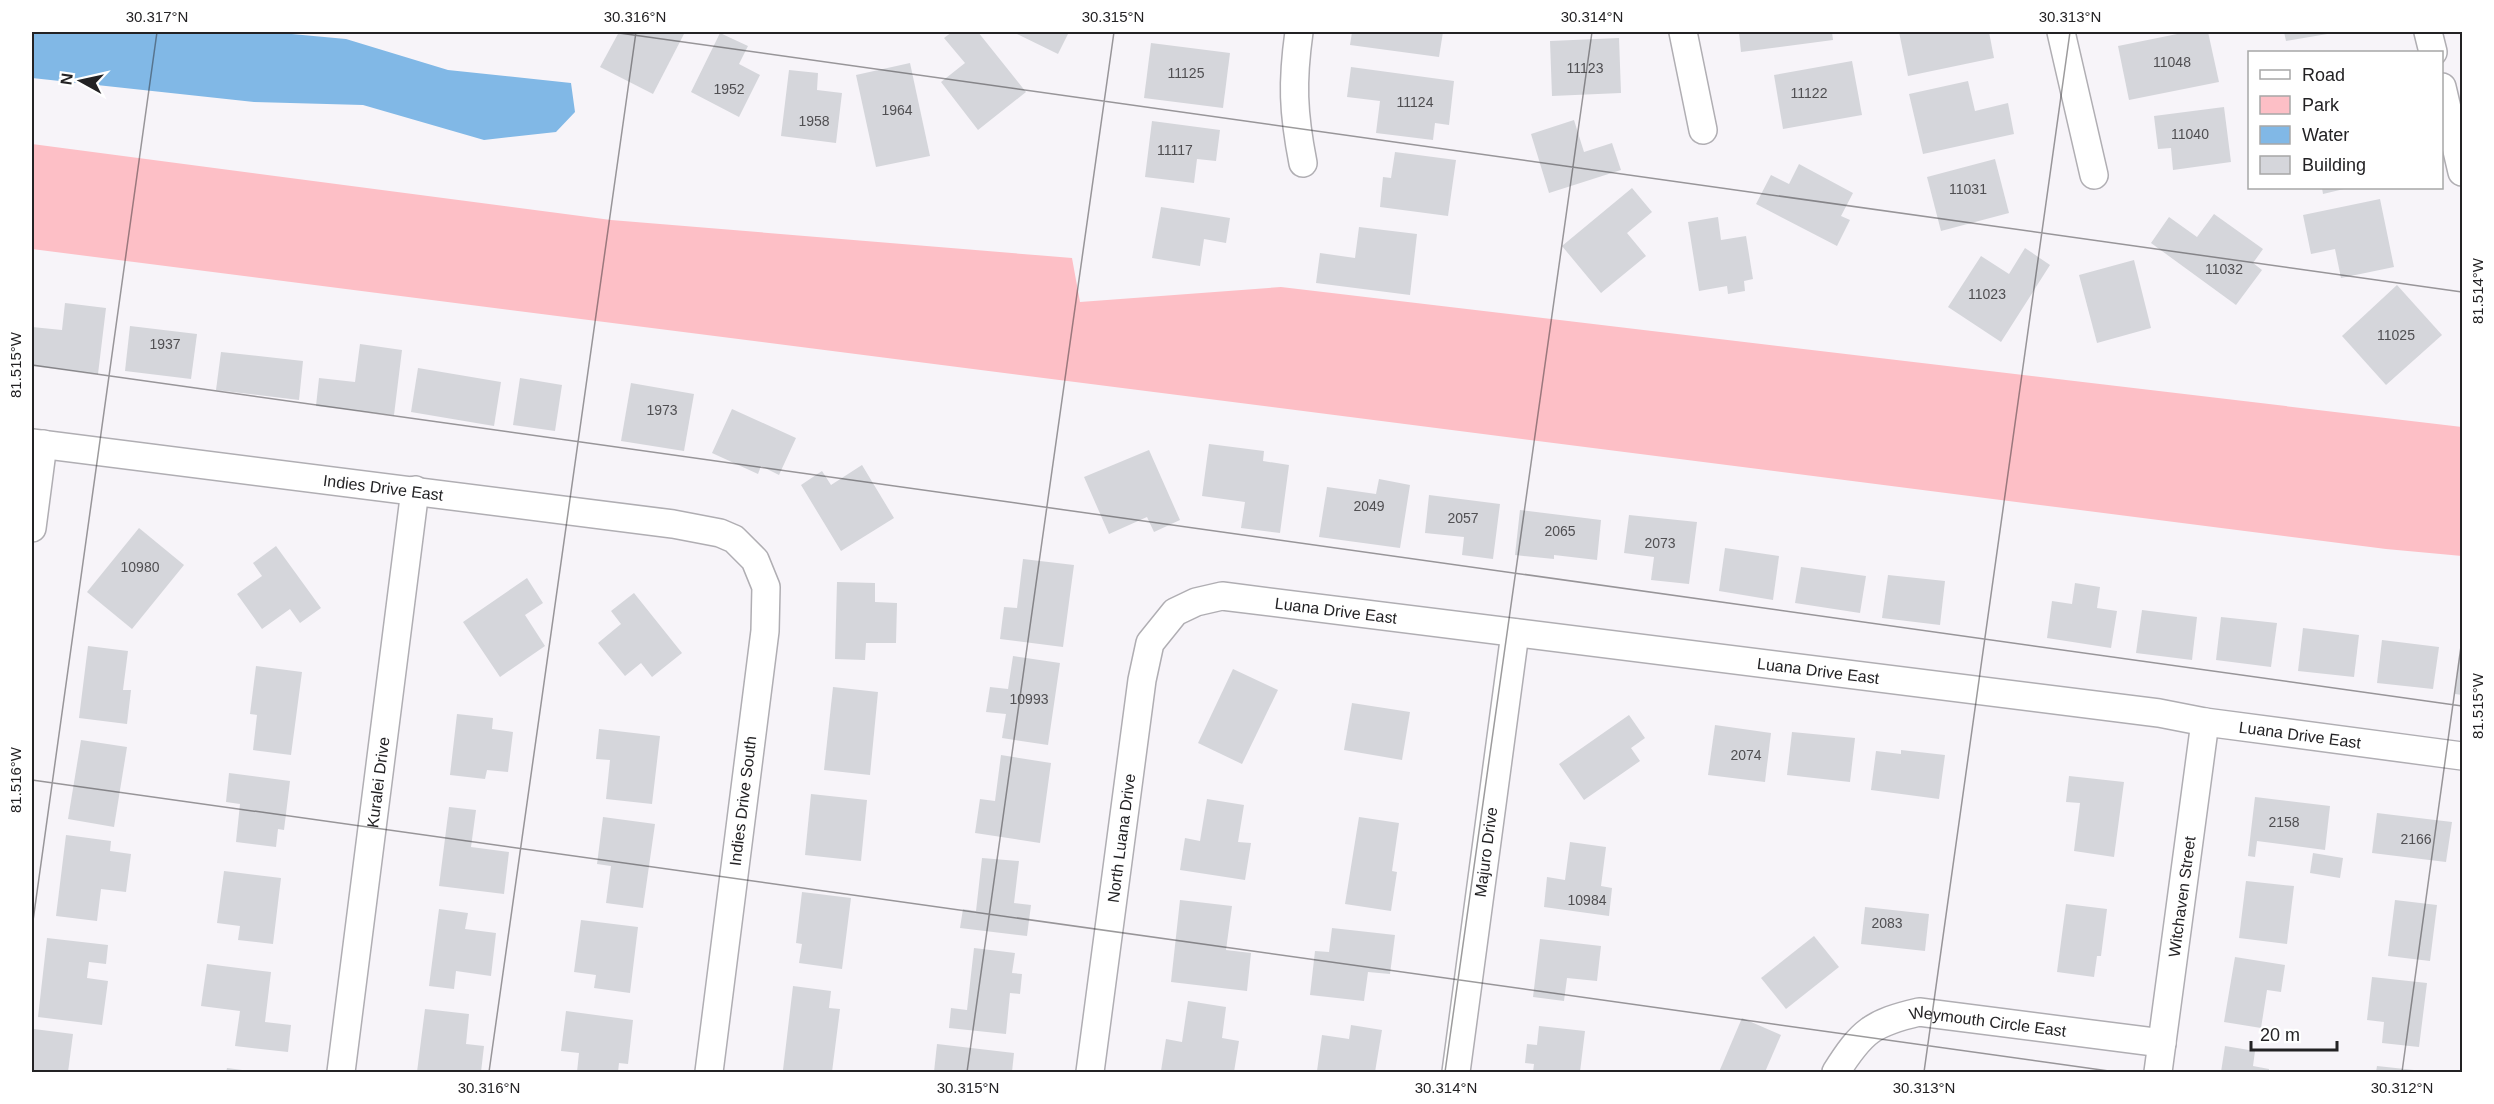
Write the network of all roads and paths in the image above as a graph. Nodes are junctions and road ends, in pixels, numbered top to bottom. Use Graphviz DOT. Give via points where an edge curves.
graph roads {
  1 [pos="1299,32"];
  2 [pos="1683,32"];
  3 [pos="2061,32"];
  4 [pos="2428,32"];
  5 [pos="2433,51"];
  6 [pos="2443,91"];
  7 [pos="1703,130"];
  8 [pos="1303,163"];
  9 [pos="2463,172"];
  10 [pos="2094,176"];
  11 [pos="38,444"];
  12 [pos="415,490"];
  13 [pos="32,528"];
  14 [pos="734,539"];
  15 [pos="1174,612"];
  16 [pos="1515,633"];
  17 [pos="2205,722"];
  18 [pos="2463,756"];
  19 [pos="2162,1043"];
  20 [pos="341,1072"];
  21 [pos="709,1072"];
  22 [pos="1090,1072"];
  23 [pos="1456,1072"];
  24 [pos="1836,1072"];
  25 [pos="2158,1072"];
  1 -- 8 [label="street" via="1293,75 1294,109"];
  2 -- 7 [label="street"];
  3 -- 10 [label="street"];
  4 -- 5 [label="street"];
  6 -- 9 [label="street"];
  11 -- 12 [label="street, Indies Drive East"];
  11 -- 13 [label="street"];
  12 -- 14 [label="street, Indies Drive East" via="673,524"];
  12 -- 20 [label="street, Kuralei Drive"];
  14 -- 21 [label="street, Indies Drive South" via="755,560 766,587 765,631"];
  15 -- 16 [label="street, Luana Drive East" via="1222,596"];
  15 -- 22 [label="street, North Luana Drive" via="1150,643 1142,680"];
  16 -- 17 [label="street, Luana Drive East" via="2160,713"];
  16 -- 23 [label="street, Majuro Drive"];
  17 -- 18 [label="street, Luana Drive East"];
  17 -- 19 [label="street, Witchaven Street"];
  19 -- 24 [label="street, Weymouth Circle East" via="1919,1012 1871,1028 1854,1044"];
  19 -- 25 [label="street, Witchaven Street"];
}
